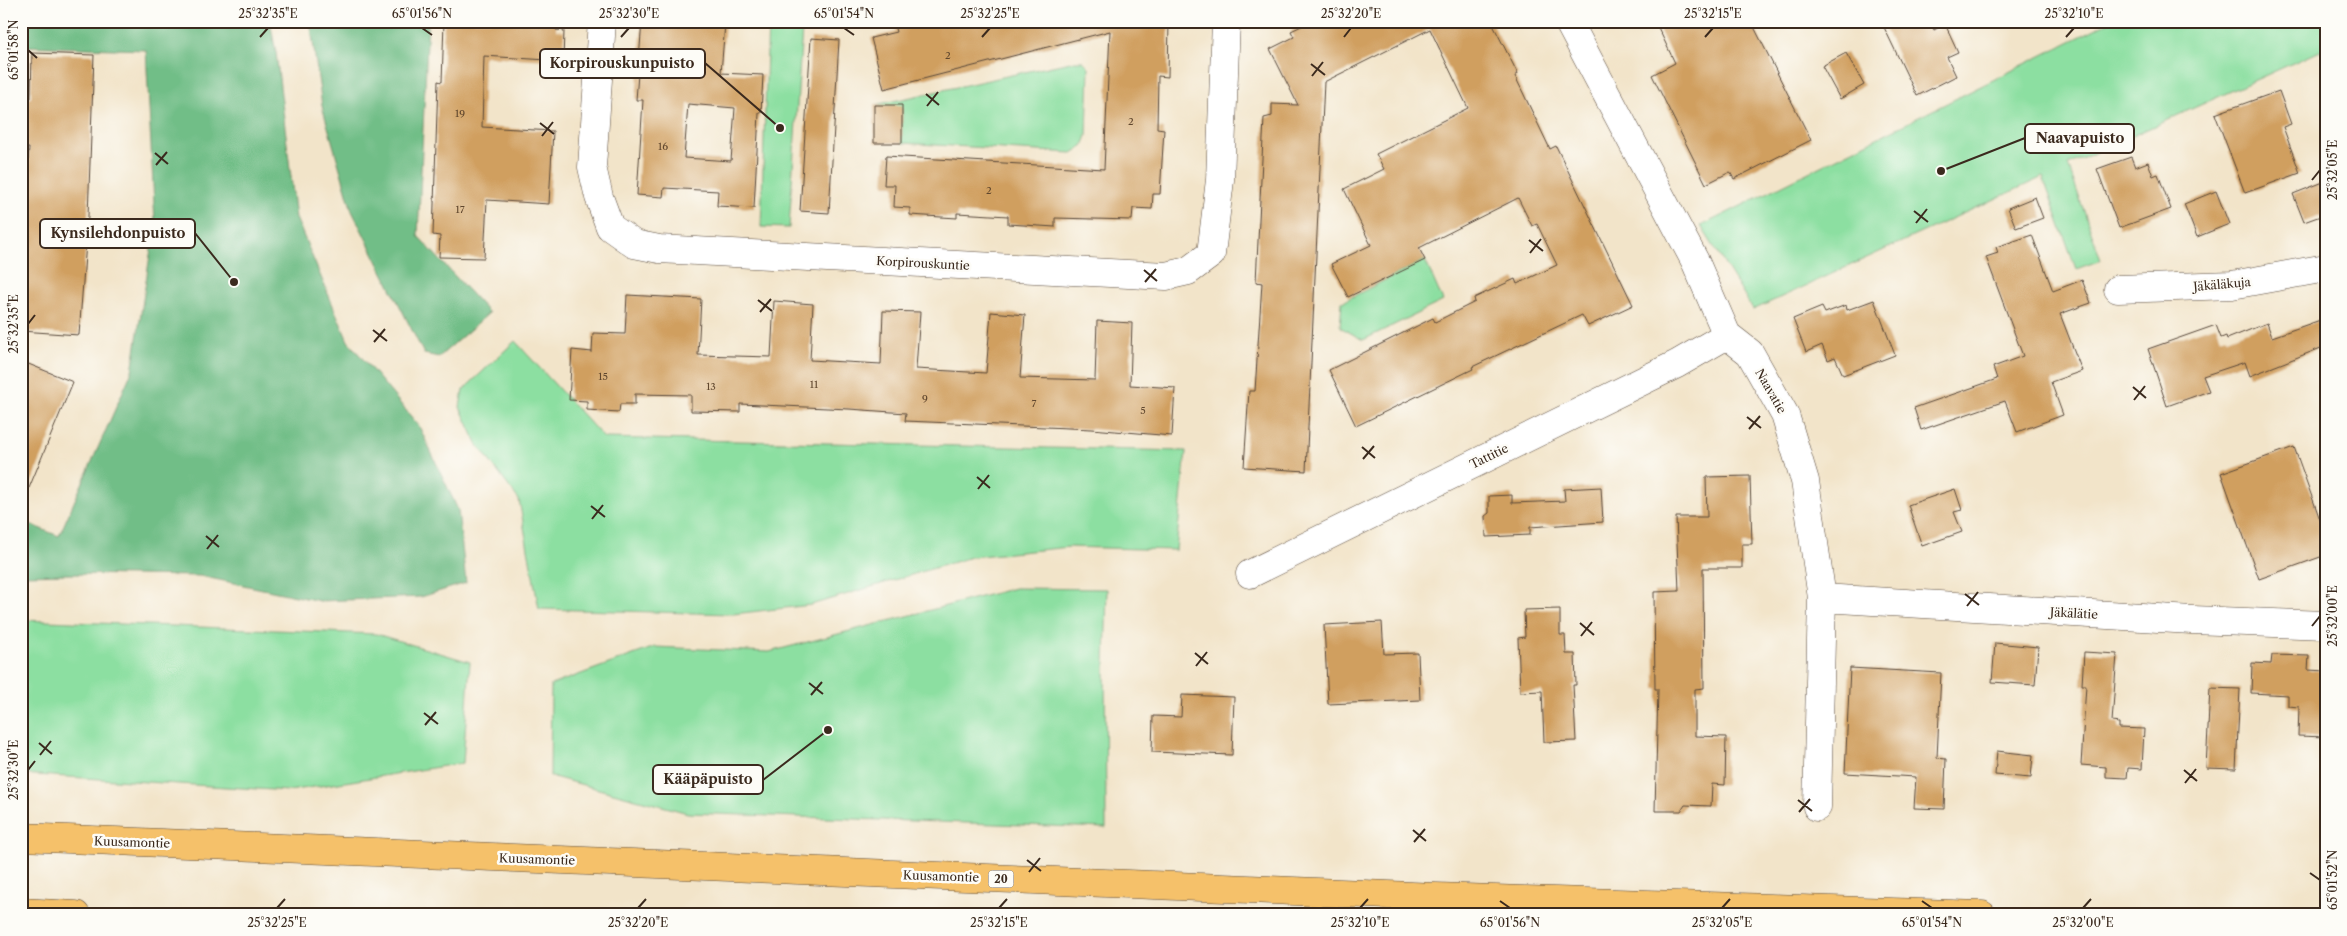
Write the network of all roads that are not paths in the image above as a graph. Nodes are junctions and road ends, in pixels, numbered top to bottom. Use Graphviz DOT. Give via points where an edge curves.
graph roads {
  1 [pos="602,21"];
  2 [pos="1226,21"];
  3 [pos="1568,21"];
  4 [pos="2326,268"];
  5 [pos="2118,289"];
  6 [pos="1727,335"];
  7 [pos="1250,574"];
  8 [pos="1822,598"];
  9 [pos="2326,625"];
  10 [pos="1817,808"];
  11 [pos="21,837"];
  12 [pos="21,912"];
  13 [pos="76,915"];
  14 [pos="1982,915"];
  1 -- 2 [label="street, Korpirouskuntie" via="592,167 610,227 634,244 660,249 1166,276 1188,271 1211,254 1220,180"];
  3 -- 6 [label="street, Naavatie" via="1695,260"];
  4 -- 5 [label="street, Jäkäläkuja" via="2232,285"];
  6 -- 7 [label="street, Tattitie" via="1676,364"];
  6 -- 8 [label="street, Naavatie" via="1750,353 1785,415 1806,481"];
  8 -- 9 [label="street, Jäkälätie"];
  8 -- 10 [label="street, Naavatie"];
  11 -- 14 [label="highway, Kuusamontie / 20" via="1436,897"];
  12 -- 13 [label="highway"];
}
